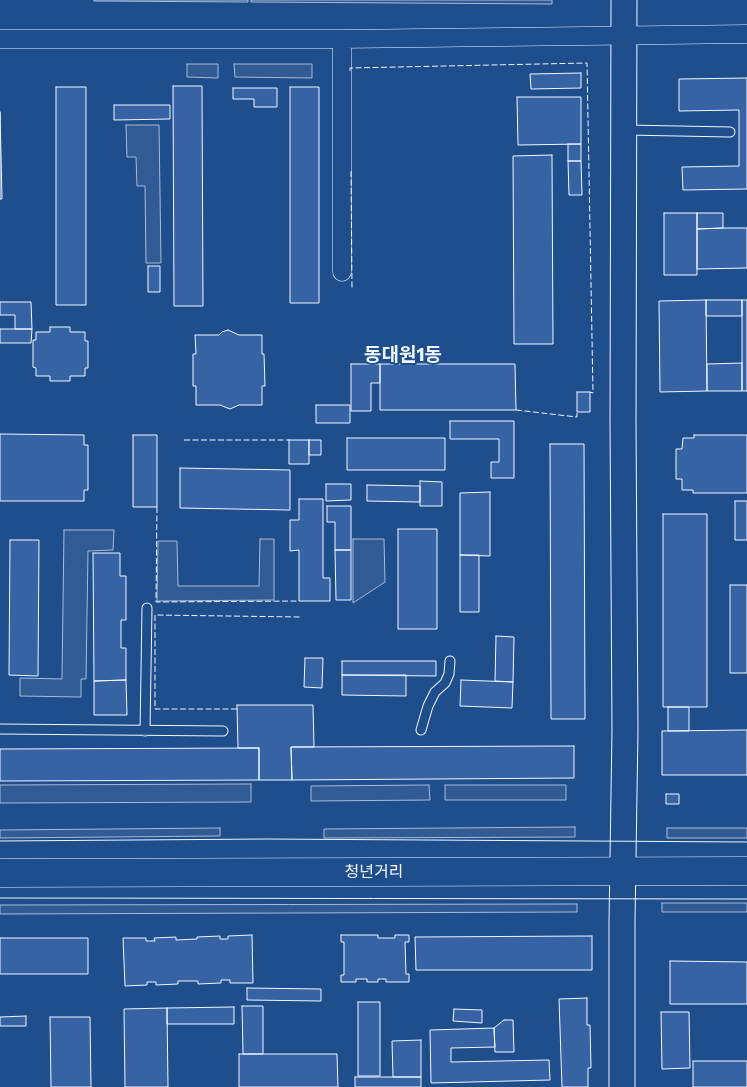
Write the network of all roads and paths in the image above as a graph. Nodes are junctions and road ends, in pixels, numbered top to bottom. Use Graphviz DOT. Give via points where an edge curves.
graph roads {
  1 [pos="624,0"];
  2 [pos="747,34"];
  3 [pos="624,35"];
  4 [pos="0,39"];
  5 [pos="342,40"];
  6 [pos="624,130"];
  7 [pos="730,132"];
  8 [pos="342,272"];
  9 [pos="146,608"];
  10 [pos="450,661"];
  11 [pos="0,729"];
  12 [pos="145,730"];
  13 [pos="223,730"];
  14 [pos="421,730"];
  15 [pos="747,871"];
  16 [pos="623,872"];
  17 [pos="0,873"];
  18 [pos="622,1087"];
  1 -- 3 [label="main road"];
  2 -- 3 [label="street"];
  3 -- 5 [label="street"];
  3 -- 6 [label="main road"];
  4 -- 5 [label="street"];
  5 -- 8 [label="street"];
  6 -- 7 [label="lane"];
  6 -- 16 [label="main road"];
  9 -- 12 [label="lane"];
  10 -- 14 [label="lane" via="449,674 428,706"];
  11 -- 12 [label="lane"];
  12 -- 13 [label="lane"];
  15 -- 16 [label="main road, 청년거리"];
  16 -- 17 [label="main road, 청년거리"];
  16 -- 18 [label="main road"];
}
